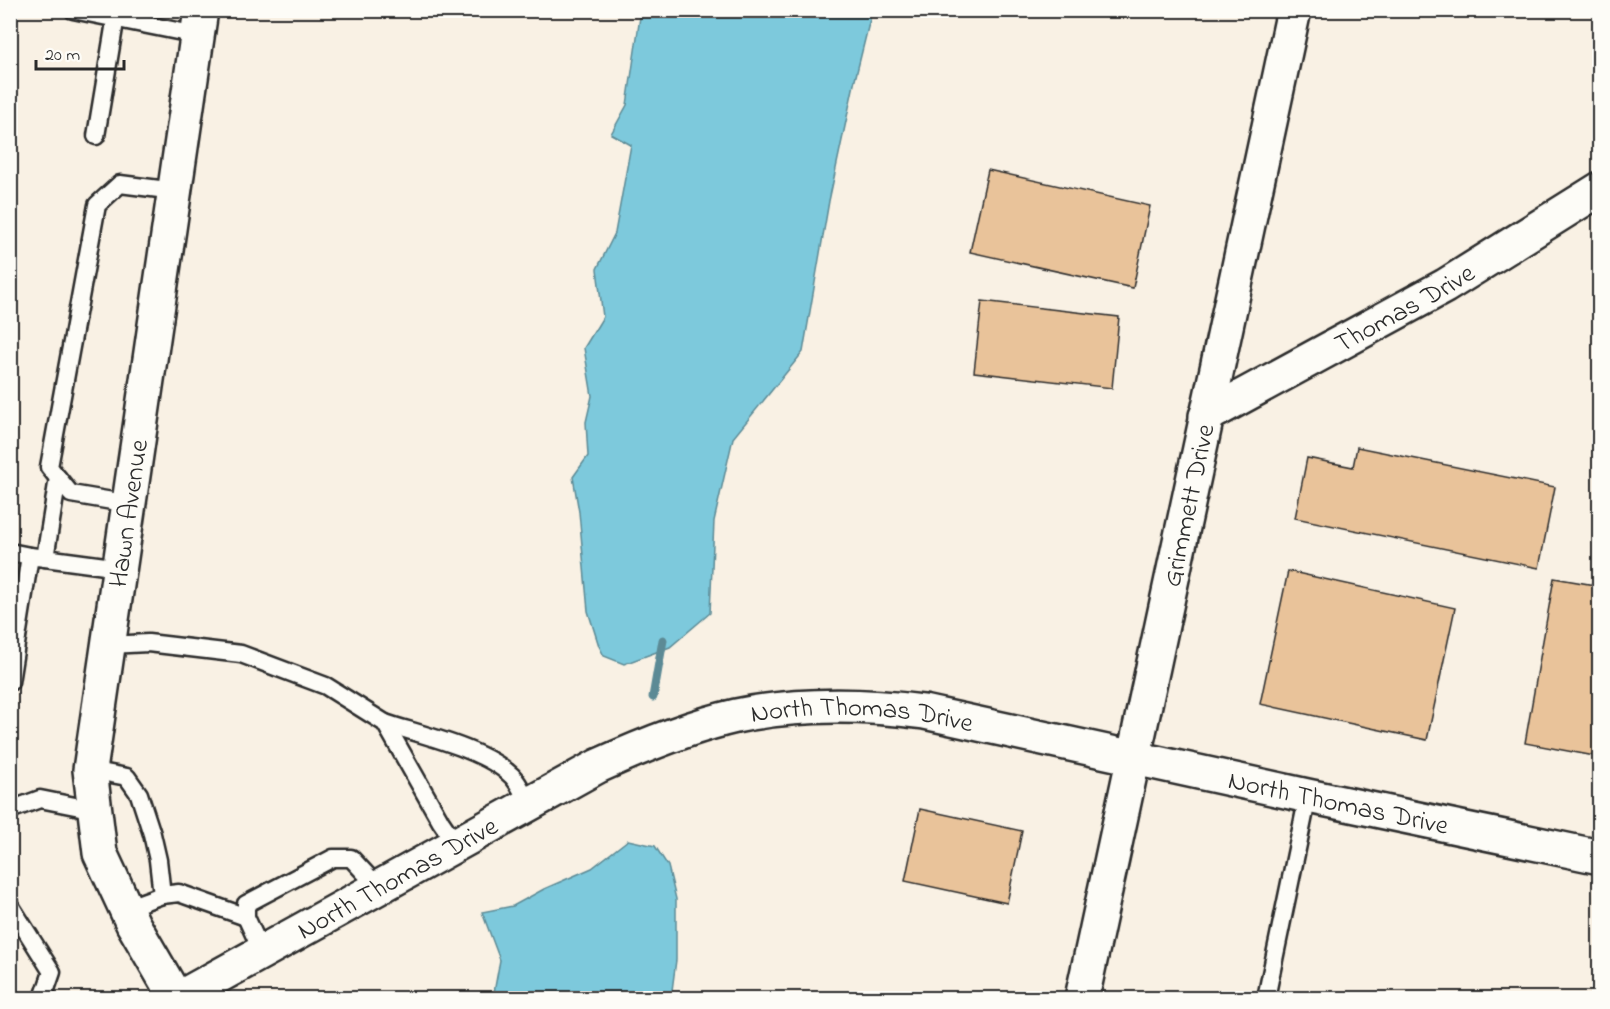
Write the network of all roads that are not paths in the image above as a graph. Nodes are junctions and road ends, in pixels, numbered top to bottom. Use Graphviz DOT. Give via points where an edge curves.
graph roads {
  1 [pos="73,10"];
  2 [pos="1294,10"];
  3 [pos="116,15"];
  4 [pos="199,23"];
  5 [pos="96,136"];
  6 [pos="1599,189"];
  7 [pos="175,191"];
  8 [pos="1206,416"];
  9 [pos="58,478"];
  10 [pos="129,504"];
  11 [pos="10,552"];
  12 [pos="38,557"];
  13 [pos="120,568"];
  14 [pos="109,645"];
  15 [pos="10,682"];
  16 [pos="385,723"];
  17 [pos="1132,758"];
  18 [pos="90,770"];
  19 [pos="1308,796"];
  20 [pos="529,804"];
  21 [pos="10,810"];
  22 [pos="95,810"];
  23 [pos="456,844"];
  24 [pos="1599,857"];
  25 [pos="379,888"];
  26 [pos="162,895"];
  27 [pos="10,905"];
  28 [pos="126,908"];
  29 [pos="246,917"];
  30 [pos="262,952"];
  31 [pos="43,999"];
  32 [pos="177,999"];
  33 [pos="1082,999"];
  34 [pos="1266,999"];
  1 -- 3 [label="lane"];
  2 -- 8 [label="street, Grimmett Drive"];
  3 -- 4 [label="lane"];
  3 -- 5 [label="lane"];
  4 -- 7 [label="street, Hawn Avenue"];
  6 -- 8 [label="street, Thomas Drive" via="1445,286"];
  7 -- 9 [label="lane" via="120,184 97,205 49,467"];
  7 -- 10 [label="street, Hawn Avenue"];
  8 -- 17 [label="street, Grimmett Drive"];
  9 -- 10 [label="lane" via="71,494"];
  9 -- 12 [label="lane"];
  10 -- 13 [label="street, Hawn Avenue"];
  11 -- 12 [label="lane"];
  12 -- 13 [label="lane"];
  12 -- 15 [label="lane"];
  13 -- 14 [label="street, Hawn Avenue"];
  14 -- 16 [label="lane" via="148,643 241,654 326,686"];
  14 -- 18 [label="street, Hawn Avenue"];
  16 -- 20 [label="lane" via="451,743 495,763 514,777"];
  16 -- 23 [label="lane"];
  17 -- 19 [label="street, North Thomas Drive"];
  17 -- 20 [label="street, North Thomas Drive" via="924,712 830,705 736,716 689,729 598,766"];
  17 -- 33 [label="street, Grimmett Drive"];
  18 -- 22 [label="street, Hawn Avenue"];
  18 -- 26 [label="lane" via="127,777 139,794 158,860"];
  19 -- 24 [label="street, North Thomas Drive"];
  19 -- 34 [label="lane"];
  20 -- 23 [label="street, North Thomas Drive"];
  21 -- 22 [label="lane" via="40,799"];
  22 -- 28 [label="street, Hawn Avenue" via="100,853"];
  23 -- 25 [label="street, North Thomas Drive"];
  25 -- 29 [label="lane" via="351,858 333,858 246,904"];
  25 -- 30 [label="street, North Thomas Drive"];
  26 -- 28 [label="lane"];
  26 -- 29 [label="lane" via="179,892"];
  27 -- 31 [label="lane" via="52,972"];
  28 -- 32 [label="street, Hawn Avenue"];
  29 -- 30 [label="lane"];
  30 -- 32 [label="street, North Thomas Drive"];
}
